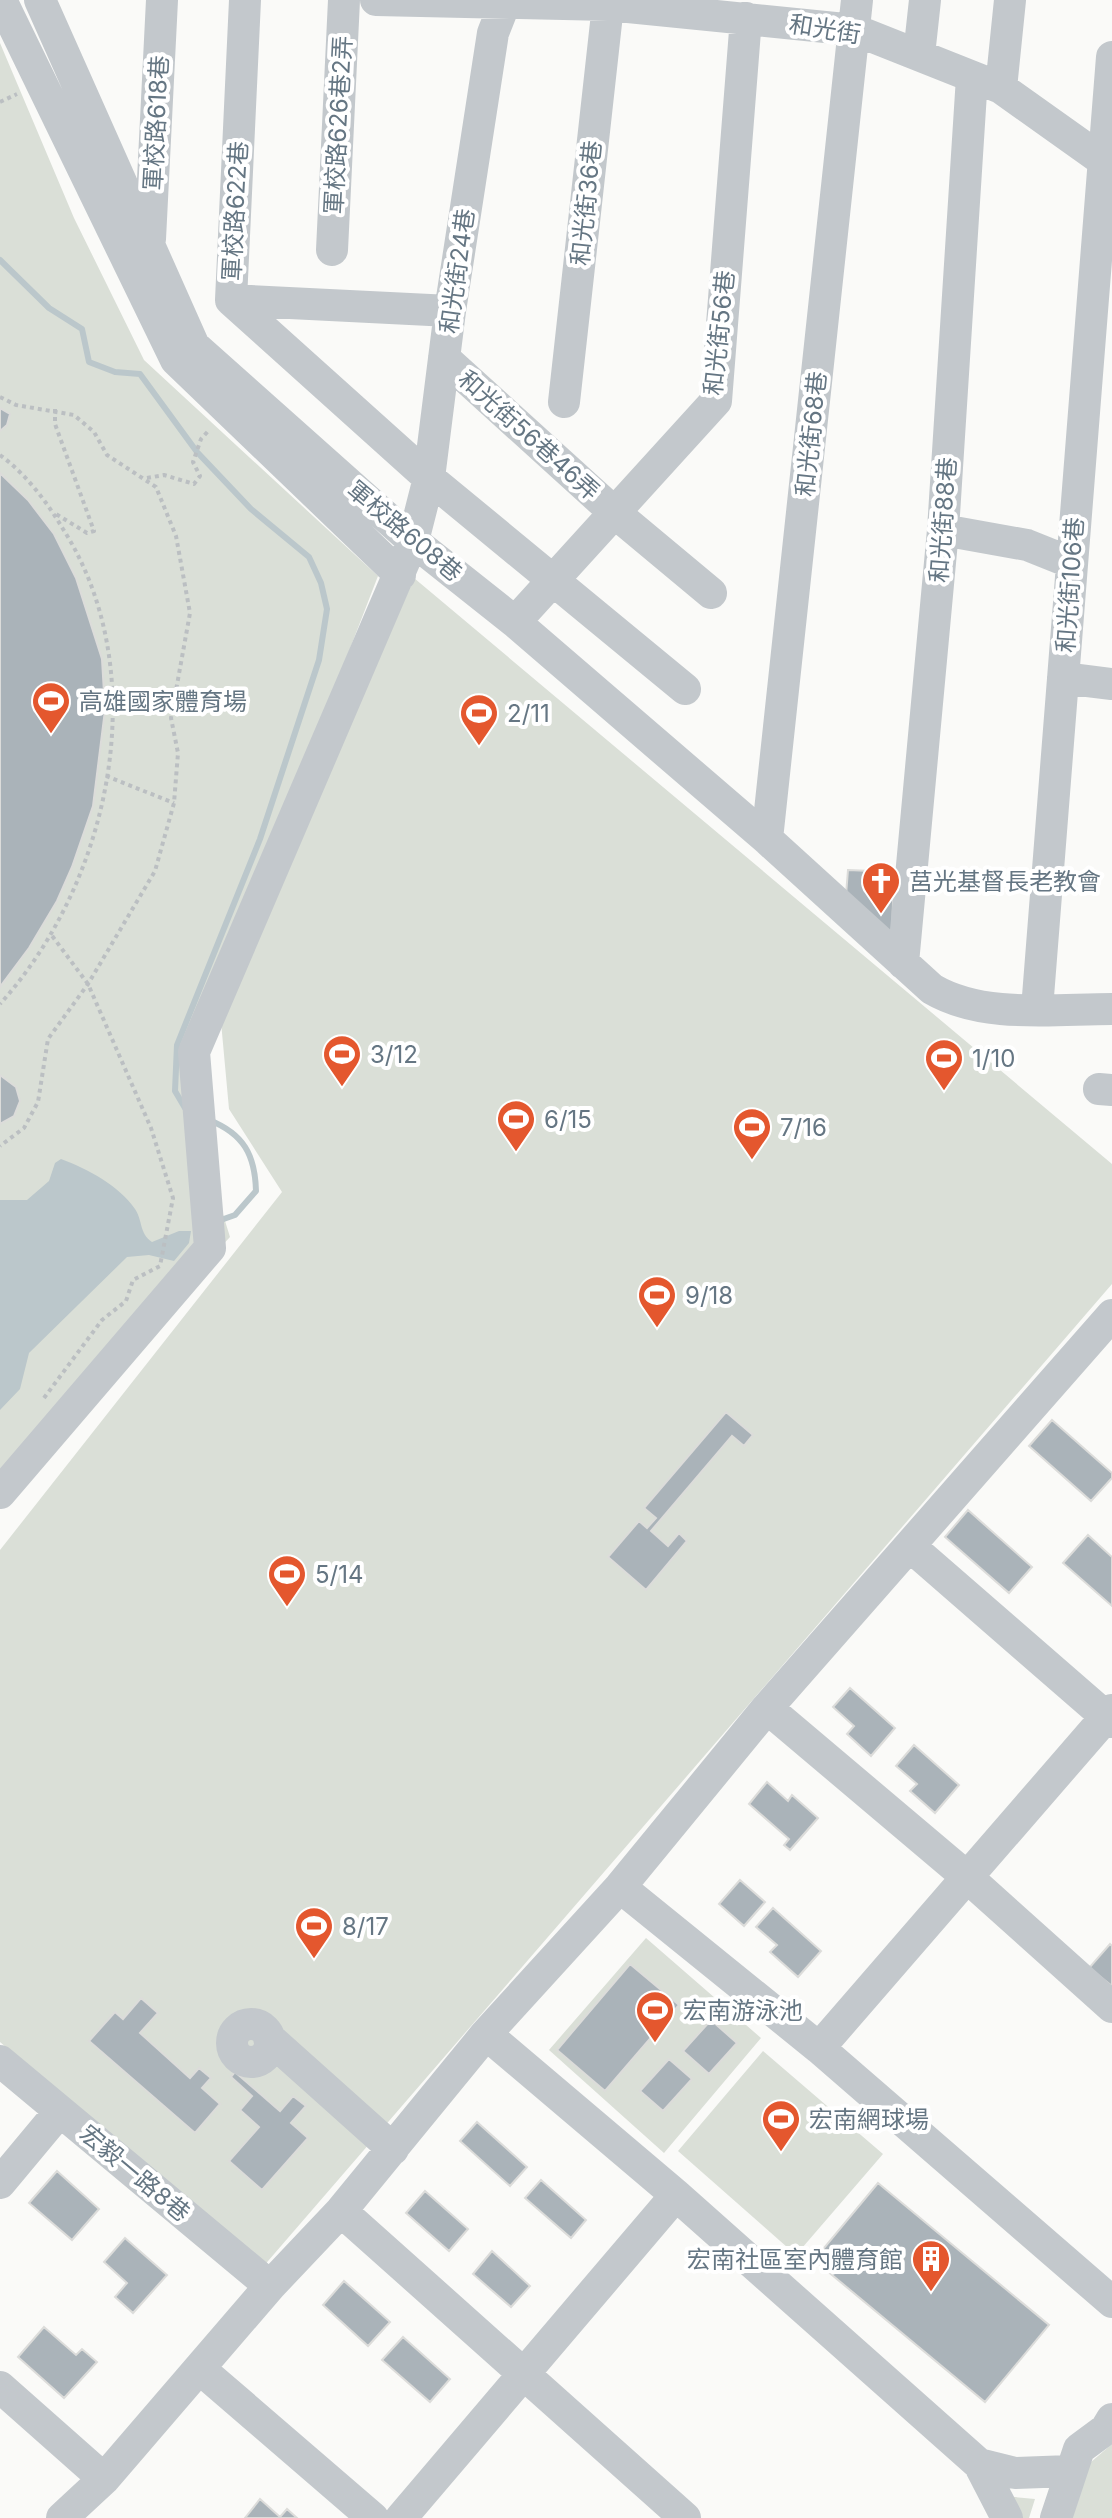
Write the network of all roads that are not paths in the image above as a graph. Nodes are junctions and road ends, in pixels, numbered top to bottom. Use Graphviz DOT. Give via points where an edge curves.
graph roads {
  1 [pos="1,0"];
  2 [pos="40,0"];
  3 [pos="162,0"];
  4 [pos="245,0"];
  5 [pos="344,0"];
  6 [pos="376,0"];
  7 [pos="925,0"];
  8 [pos="1010,0"];
  9 [pos="506,1"];
  10 [pos="608,5"];
  11 [pos="733,11"];
  12 [pos="856,15"];
  13 [pos="919,55"];
  14 [pos="1112,57"];
  15 [pos="986,83"];
  16 [pos="1108,165"];
  17 [pos="150,246"];
  18 [pos="332,250"];
  19 [pos="231,300"];
  20 [pos="450,311"];
  21 [pos="444,358"];
  22 [pos="564,402"];
  23 [pos="429,478"];
  24 [pos="615,513"];
  25 [pos="943,530"];
  26 [pos="413,541"];
  27 [pos="1072,563"];
  28 [pos="400,575"];
  29 [pos="553,582"];
  30 [pos="711,593"];
  31 [pos="515,622"];
  32 [pos="1063,678"];
  33 [pos="1112,684"];
  34 [pos="685,689"];
  35 [pos="767,839"];
  36 [pos="903,963"];
  37 [pos="1037,1009"];
  38 [pos="1112,1009"];
  39 [pos="1112,1315"];
  40 [pos="0,1493"];
  41 [pos="912,1548"];
  42 [pos="767,1708"];
  43 [pos="1110,1716"];
  44 [pos="967,1877"];
  45 [pos="620,1887"];
  46 [pos="1112,2007"];
  47 [pos="486,2034"];
  48 [pos="269,2038"];
  49 [pos="819,2048"];
  50 [pos="0,2061"];
  51 [pos="60,2111"];
  52 [pos="393,2149"];
  53 [pos="0,2183"];
  54 [pos="676,2195"];
  55 [pos="341,2211"];
  56 [pos="270,2286"];
  57 [pos="1112,2302"];
  58 [pos="200,2369"];
  59 [pos="523,2375"];
  60 [pos="0,2387"];
  61 [pos="1110,2426"];
  62 [pos="979,2464"];
  63 [pos="1070,2471"];
  64 [pos="104,2479"];
  65 [pos="62,2518"];
  66 [pos="373,2518"];
  67 [pos="401,2518"];
  68 [pos="685,2518"];
  69 [pos="1007,2518"];
  70 [pos="1056,2518"];
  1 -- 28 [label="street" via="176,360"];
  2 -- 17 [label="street, 軍校路608巷"];
  3 -- 17 [label="street, 軍校路618巷"];
  4 -- 19 [label="street, 軍校路622巷"];
  5 -- 18 [label="street, 軍校路626巷2弄"];
  6 -- 9 [label="street, 和光街"];
  7 -- 13 [label="street"];
  8 -- 15 [label="street, 和光街88巷"];
  9 -- 10 [label="street, 和光街"];
  9 -- 20 [label="street, 和光街24巷" via="493,33"];
  10 -- 11 [label="street, 和光街"];
  10 -- 22 [label="street, 和光街36巷"];
  11 -- 12 [label="street, 和光街"];
  11 -- 24 [label="street, 和光街56巷" via="716,401"];
  12 -- 13 [label="street, 和光街"];
  12 -- 35 [label="street, 和光街68巷"];
  13 -- 15 [label="street, 和光街"];
  14 -- 16 [label="street, 和光街106巷"];
  15 -- 16 [label="street, 和光街"];
  15 -- 25 [label="street, 和光街88巷"];
  16 -- 27 [label="street, 和光街106巷"];
  17 -- 26 [label="street, 軍校路608巷" via="194,346"];
  19 -- 20 [label="street"];
  19 -- 23 [label="street, 軍校路622巷"];
  20 -- 21 [label="street, 和光街24巷"];
  21 -- 23 [label="street, 和光街24巷"];
  21 -- 24 [label="street, 和光街56巷46弄"];
  23 -- 26 [label="street, 和光街24巷"];
  23 -- 29 [label="street, 軍校路622巷"];
  24 -- 29 [label="street, 和光街56巷"];
  24 -- 30 [label="street, 和光街56巷46弄"];
  25 -- 27 [label="street" via="1027,545"];
  25 -- 36 [label="street, 和光街88巷"];
  26 -- 28 [label="street, 和光街24巷"];
  26 -- 31 [label="street, 軍校路608巷"];
  27 -- 32 [label="street, 和光街106巷"];
  28 -- 40 [label="street, 和光街24巷" via="194,1052 210,1248"];
  29 -- 31 [label="street, 和光街56巷"];
  29 -- 34 [label="street, 軍校路622巷"];
  31 -- 35 [label="street, 軍校路608巷"];
  32 -- 33 [label="street"];
  32 -- 37 [label="street, 和光街106巷"];
  35 -- 36 [label="street, 軍校路608巷"];
  36 -- 37 [label="street, 軍校路608巷" via="952,1001"];
  37 -- 38 [label="street, 軍校路608巷"];
  39 -- 41 [label="street"];
  41 -- 42 [label="street"];
  41 -- 43 [label="street"];
  42 -- 44 [label="street"];
  42 -- 45 [label="street"];
  43 -- 44 [label="street"];
  44 -- 46 [label="street"];
  44 -- 49 [label="street"];
  45 -- 47 [label="street"];
  45 -- 49 [label="street"];
  47 -- 52 [label="street"];
  47 -- 54 [label="street"];
  48 -- 52 [label="street"];
  49 -- 57 [label="street"];
  50 -- 51 [label="street, 宏毅一路8巷"];
  51 -- 53 [label="street"];
  51 -- 56 [label="street, 宏毅一路8巷"];
  52 -- 55 [label="street"];
  54 -- 59 [label="street"];
  54 -- 62 [label="street"];
  55 -- 56 [label="street"];
  55 -- 59 [label="street"];
  56 -- 58 [label="street"];
  58 -- 64 [label="street"];
  58 -- 66 [label="street"];
  59 -- 67 [label="street"];
  59 -- 68 [label="street"];
  60 -- 64 [label="street"];
  61 -- 63 [label="street" via="1079,2449"];
  62 -- 63 [label="street" via="1015,2473"];
  62 -- 69 [label="street"];
  63 -- 70 [label="street"];
  64 -- 65 [label="street"];
}
